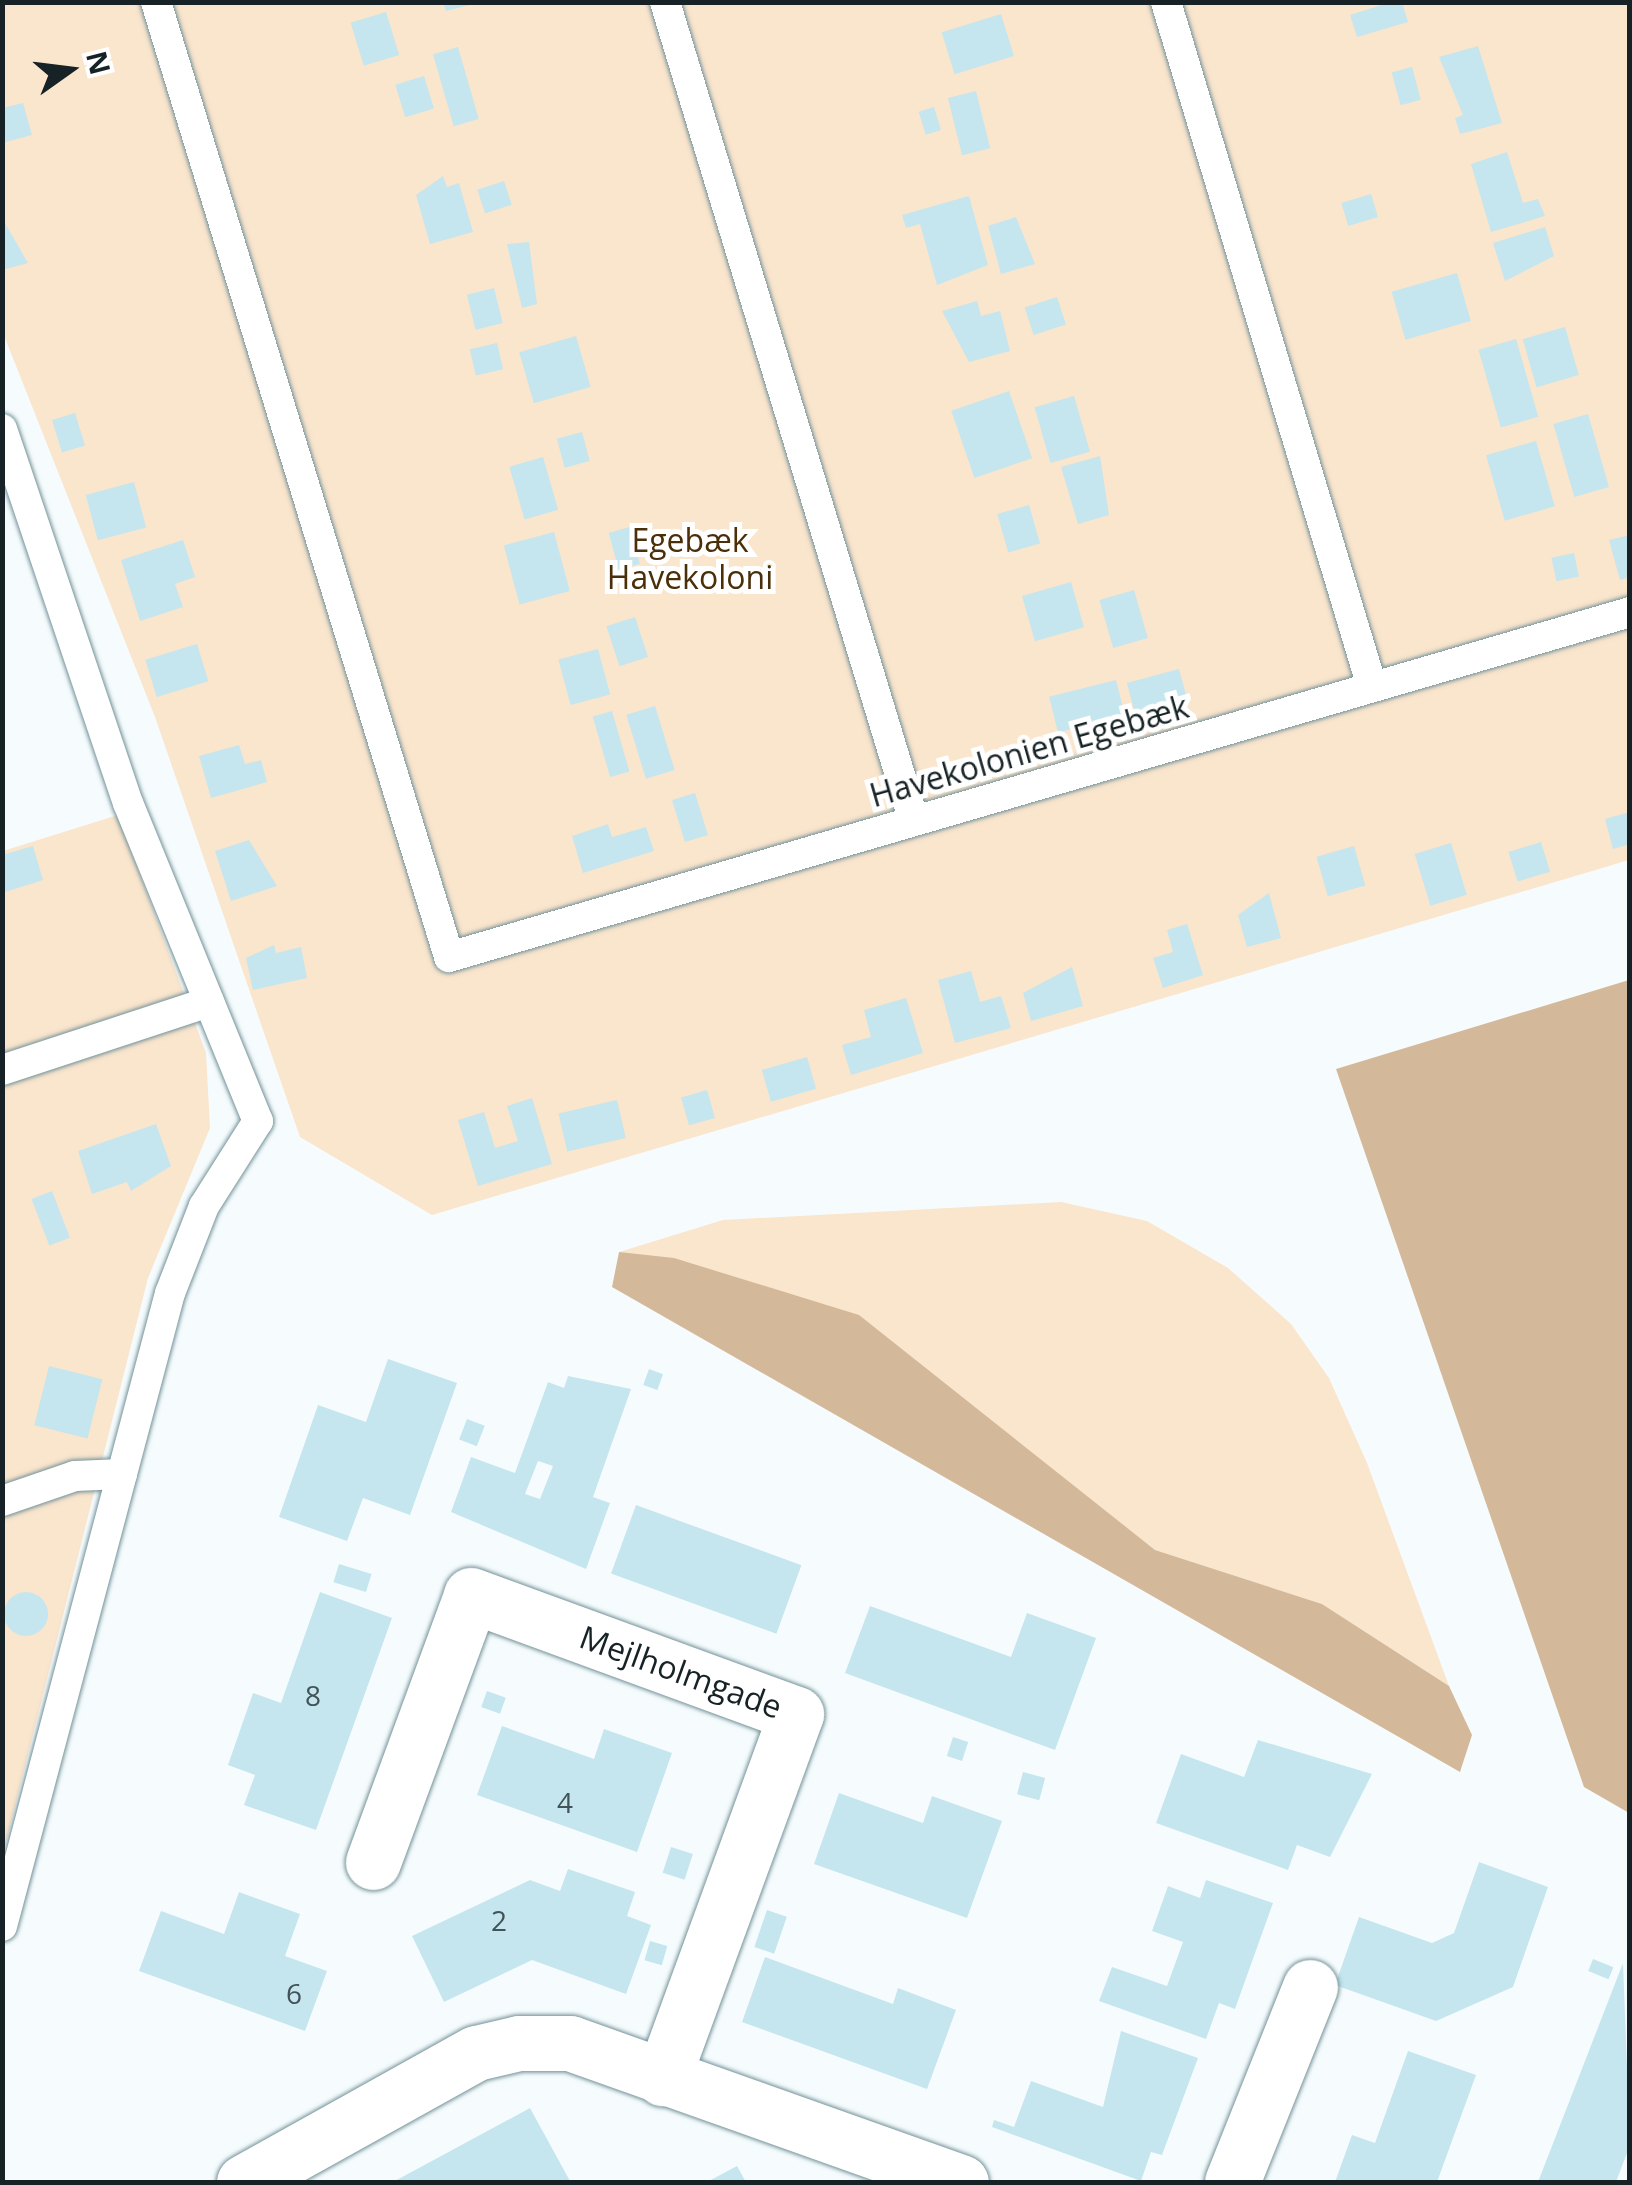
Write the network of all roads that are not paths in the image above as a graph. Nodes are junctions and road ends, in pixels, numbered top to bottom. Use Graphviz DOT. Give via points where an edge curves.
graph roads {
  1 [pos="156,2"];
  2 [pos="665,2"];
  3 [pos="1166,2"];
  4 [pos="2,429"];
  5 [pos="1630,612"];
  6 [pos="1372,687"];
  7 [pos="914,821"];
  8 [pos="209,1002"];
  9 [pos="2,1070"];
  10 [pos="122,1474"];
  11 [pos="2,1501"];
  12 [pos="373,1862"];
  13 [pos="2,1926"];
  14 [pos="1310,1987"];
  15 [pos="663,2078"];
  16 [pos="846,2163"];
  17 [pos="244,2182"];
  18 [pos="961,2182"];
  19 [pos="1232,2182"];
  1 -- 7 [label="lane, Havekolonien Egebæk" via="449,957"];
  2 -- 7 [label="lane"];
  3 -- 6 [label="lane"];
  4 -- 8 [label="lane" via="128,802"];
  5 -- 6 [label="lane, Havekolonien Egebæk"];
  6 -- 7 [label="lane, Havekolonien Egebæk"];
  8 -- 9 [label="lane"];
  8 -- 10 [label="lane" via="258,1121 204,1206 177,1276"];
  10 -- 11 [label="lane" via="75,1476"];
  10 -- 13 [label="lane"];
  12 -- 15 [label="street, Mejlholmgade" via="471,1594 796,1714"];
  14 -- 19 [label="street"];
  15 -- 16 [label="street"];
  15 -- 17 [label="street" via="570,2043 490,2050"];
  16 -- 18 [label="street"];
}
